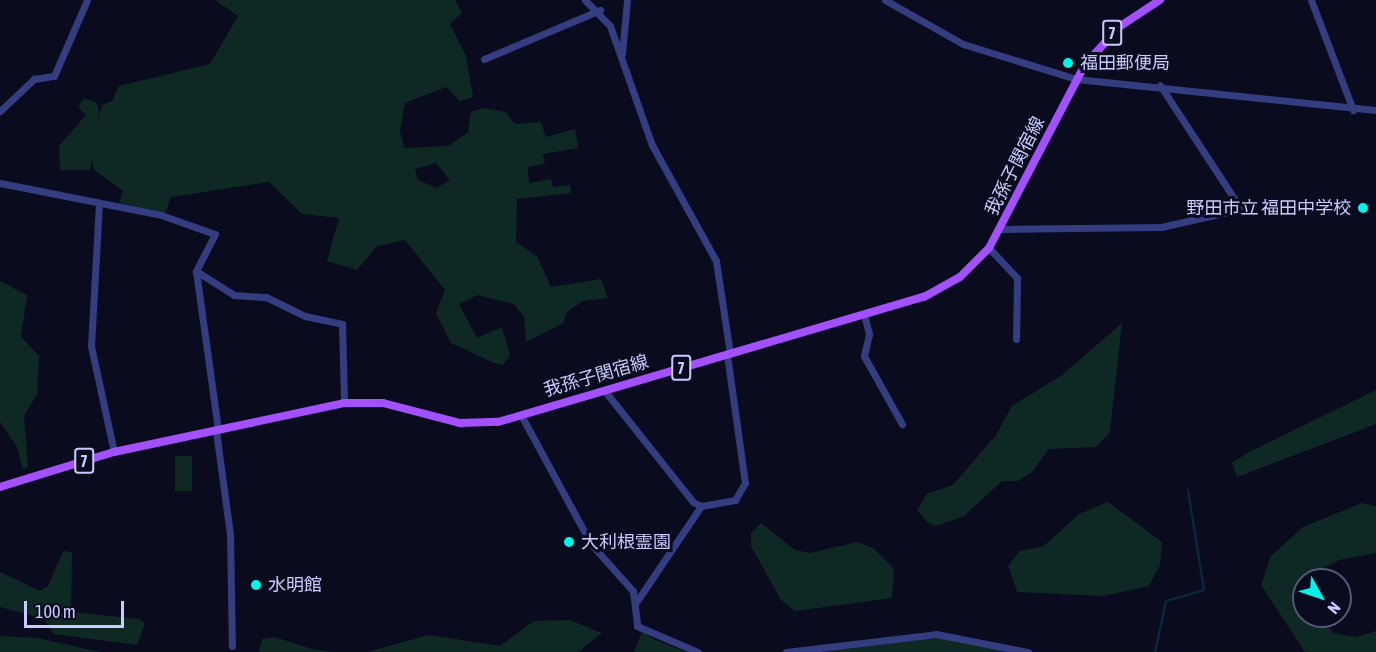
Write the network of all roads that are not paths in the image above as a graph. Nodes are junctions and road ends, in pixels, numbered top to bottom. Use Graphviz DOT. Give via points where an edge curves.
graph roads {
  1 [pos="87,0"];
  2 [pos="585,0"];
  3 [pos="627,0"];
  4 [pos="885,0"];
  5 [pos="1160,0"];
  6 [pos="1311,0"];
  7 [pos="600,10"];
  8 [pos="622,56"];
  9 [pos="484,59"];
  10 [pos="1076,79"];
  11 [pos="1160,85"];
  12 [pos="1353,110"];
  13 [pos="1376,110"];
  14 [pos="0,111"];
  15 [pos="0,183"];
  16 [pos="99,203"];
  17 [pos="1002,229"];
  18 [pos="989,248"];
  19 [pos="196,271"];
  20 [pos="864,315"];
  21 [pos="1016,339"];
  22 [pos="729,354"];
  23 [pos="604,390"];
  24 [pos="344,403"];
  25 [pos="521,415"];
  26 [pos="902,424"];
  27 [pos="217,431"];
  28 [pos="114,452"];
  29 [pos="0,488"];
  30 [pos="702,506"];
  31 [pos="637,601"];
  32 [pos="232,646"];
  33 [pos="698,652"];
  34 [pos="786,652"];
  35 [pos="1029,652"];
  1 -- 14 [label="street" via="54,76 34,79"];
  2 -- 7 [label="street"];
  3 -- 8 [label="street"];
  4 -- 10 [label="street" via="963,44"];
  5 -- 10 [label="main road, 我孫子関宿線 / 7" via="1110,35"];
  6 -- 12 [label="street"];
  7 -- 8 [label="street"];
  7 -- 9 [label="street"];
  8 -- 22 [label="street" via="652,145 716,261"];
  10 -- 11 [label="street"];
  10 -- 17 [label="main road, 我孫子関宿線 / 7"];
  11 -- 12 [label="street"];
  11 -- 17 [label="street" via="1241,210 1161,226"];
  12 -- 13 [label="street"];
  15 -- 16 [label="street"];
  16 -- 19 [label="street" via="171,217 215,234"];
  16 -- 28 [label="street" via="91,346"];
  17 -- 18 [label="main road, 我孫子関宿線 / 7"];
  18 -- 20 [label="main road, 我孫子関宿線 / 7" via="938,290"];
  18 -- 21 [label="street" via="1017,278"];
  19 -- 24 [label="street" via="234,295 270,298 305,316 342,324"];
  19 -- 27 [label="street"];
  20 -- 22 [label="main road, 我孫子関宿線 / 7"];
  20 -- 26 [label="street" via="869,334 864,356"];
  22 -- 23 [label="main road, 我孫子関宿線 / 7"];
  22 -- 30 [label="street" via="744,492 735,500"];
  23 -- 25 [label="main road, 我孫子関宿線 / 7"];
  23 -- 30 [label="street" via="657,462"];
  24 -- 25 [label="main road, 我孫子関宿線 / 7" via="383,403 471,424"];
  24 -- 27 [label="main road, 我孫子関宿線 / 7"];
  25 -- 31 [label="street" via="591,544"];
  27 -- 28 [label="main road, 我孫子関宿線 / 7"];
  27 -- 32 [label="street" via="230,536"];
  28 -- 29 [label="main road, 我孫子関宿線 / 7"];
  30 -- 31 [label="street"];
  31 -- 33 [label="street" via="637,626"];
  34 -- 35 [label="street" via="936,634"];
}
